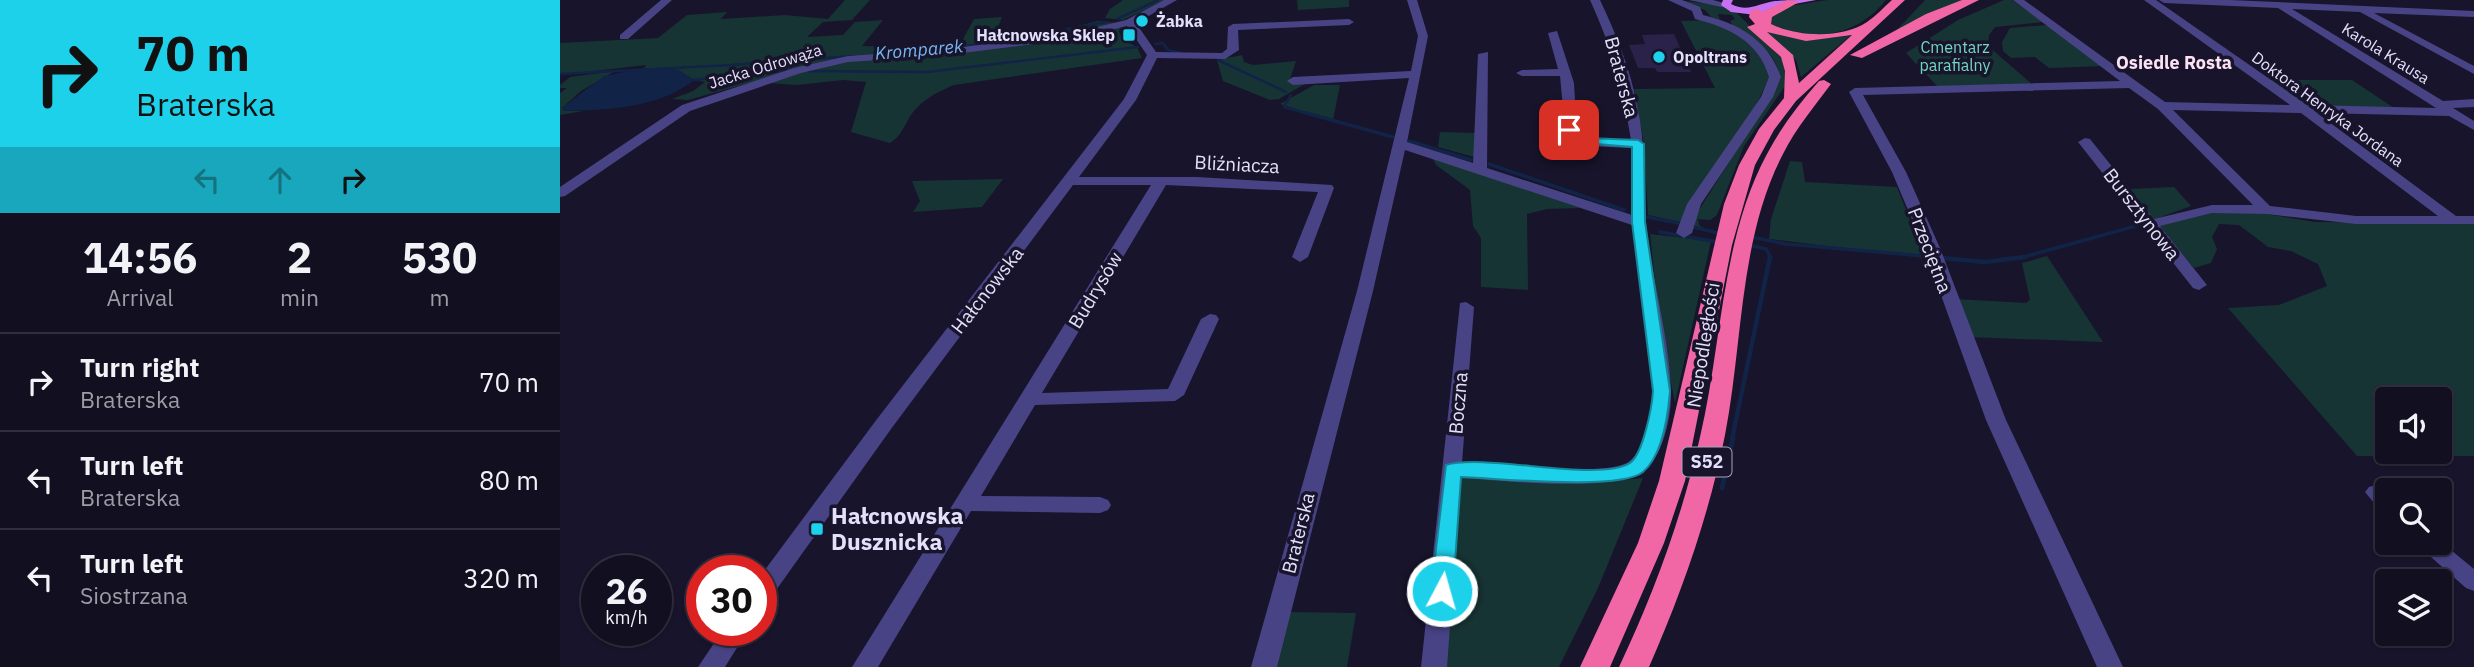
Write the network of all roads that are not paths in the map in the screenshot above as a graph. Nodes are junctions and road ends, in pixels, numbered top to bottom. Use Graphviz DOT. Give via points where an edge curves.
graph roads {
  1 [pos="667,0"];
  2 [pos="1172,0"];
  3 [pos="1412,0"];
  4 [pos="1595,0"];
  5 [pos="1694,0"];
  6 [pos="1709,0"];
  7 [pos="1811,0"];
  8 [pos="1899,0"];
  9 [pos="1915,0"];
  10 [pos="1973,0"];
  11 [pos="2018,0"];
  12 [pos="2149,0"];
  13 [pos="2164,0"];
  14 [pos="1668,2"];
  15 [pos="1726,2"];
  16 [pos="1793,2"];
  17 [pos="2244,3"];
  18 [pos="1757,7"];
  19 [pos="2281,7"];
  20 [pos="2357,8"];
  21 [pos="2474,14"];
  22 [pos="1130,22"];
  23 [pos="1349,22"];
  24 [pos="1878,23"];
  25 [pos="1763,25"];
  26 [pos="1553,33"];
  27 [pos="624,37"];
  28 [pos="1484,54"];
  29 [pos="1153,55"];
  30 [pos="1857,55"];
  31 [pos="2474,71"];
  32 [pos="1564,72"];
  33 [pos="1522,73"];
  34 [pos="1416,74"];
  35 [pos="1293,81"];
  36 [pos="2133,84"];
  37 [pos="1791,98"];
  38 [pos="2474,103"];
  39 [pos="2162,106"];
  40 [pos="2446,108"];
  41 [pos="2304,109"];
  42 [pos="2474,126"];
  43 [pos="2085,142"];
  44 [pos="1400,144"];
  45 [pos="1638,144"];
  46 [pos="1480,169"];
  47 [pos="1071,181"];
  48 [pos="1161,181"];
  49 [pos="560,192"];
  50 [pos="2266,210"];
  51 [pos="2453,220"];
  52 [pos="2474,220"];
  53 [pos="1639,222"];
  54 [pos="2151,224"];
  55 [pos="1684,233"];
  56 [pos="1735,239"];
  57 [pos="1300,257"];
  58 [pos="2199,285"];
  59 [pos="1466,307"];
  60 [pos="1210,318"];
  61 [pos="1030,399"];
  62 [pos="1452,470"];
  63 [pos="966,503"];
  64 [pos="1100,505"];
  65 [pos="2441,555"];
  66 [pos="777,571"];
  67 [pos="2474,582"];
  68 [pos="725,646"];
  69 [pos="711,667"];
  70 [pos="865,667"];
  71 [pos="1264,667"];
  72 [pos="1434,667"];
  73 [pos="1595,667"];
  74 [pos="1634,667"];
  75 [pos="2110,667"];
  1 -- 27 [label="street"];
  2 -- 22 [label="street"];
  3 -- 34 [label="street, Braterska" via="1423,36"];
  4 -- 45 [label="street, Braterska" via="1623,66"];
  5 -- 15 [label="street"];
  6 -- 15 [label="street"];
  7 -- 16 [label="main road"];
  8 -- 24 [label="highway, S52"];
  9 -- 30 [label="highway, S52"];
  10 -- 30 [label="highway"];
  11 -- 36 [label="street"];
  12 -- 41 [label="street, Doktora Henryka Jordana"];
  13 -- 17 [label="street"];
  14 -- 55 [label="street" via="1728,24 1769,59 1774,77 1767,97 1694,204"];
  15 -- 18 [label="main road"];
  16 -- 18 [label="main road"];
  16 -- 25 [label="highway" via="1766,15"];
  17 -- 19 [label="street"];
  18 -- 25 [label="highway" via="1755,17"];
  18 -- 37 [label="highway" via="1752,27 1792,63"];
  19 -- 20 [label="street"];
  19 -- 40 [label="street, Karola Krausa"];
  20 -- 21 [label="street"];
  20 -- 31 [label="street"];
  22 -- 29 [label="street"];
  22 -- 49 [label="street, Jacka Odrowąża" via="1073,36 848,59 798,70 686,108"];
  23 -- 29 [label="street" via="1233,27 1234,50 1225,56"];
  24 -- 25 [label="highway" via="1824,37 1795,35"];
  24 -- 37 [label="highway, S52"];
  26 -- 32 [label="street"];
  28 -- 46 [label="street"];
  29 -- 47 [label="street, Hałcnowska" via="1130,100"];
  30 -- 56 [label="highway, Niepodległości / S52" via="1811,97 1782,137"];
  32 -- 33 [label="street"];
  32 -- 45 [label="street" via="1570,136 1587,142"];
  34 -- 35 [label="street"];
  34 -- 44 [label="street, Braterska"];
  36 -- 39 [label="street"];
  36 -- 75 [label="street, Przeciętna" via="1855,92 1899,172 1996,420"];
  37 -- 56 [label="highway, Niepodległości / S52" via="1747,165"];
  38 -- 40 [label="street"];
  39 -- 41 [label="street"];
  39 -- 50 [label="street"];
  40 -- 41 [label="street"];
  40 -- 42 [label="street, Karola Krausa"];
  41 -- 51 [label="street, Doktora Henryka Jordana"];
  43 -- 54 [label="street, Bursztynowa"];
  44 -- 46 [label="street"];
  44 -- 71 [label="street, Braterska" via="1366,291"];
  45 -- 53 [label="street, Braterska"];
  46 -- 53 [label="street"];
  47 -- 48 [label="street, Bliźniacza"];
  47 -- 66 [label="street, Hałcnowska"];
  48 -- 57 [label="street, Bliźniacza" via="1327,188"];
  48 -- 61 [label="street, Budrysów"];
  50 -- 51 [label="street" via="2356,220"];
  50 -- 54 [label="street" via="2212,209"];
  51 -- 52 [label="street"];
  53 -- 62 [label="street, Braterska" via="1662,391 1644,460 1634,470 1598,476"];
  54 -- 58 [label="street, Bursztynowa"];
  56 -- 73 [label="highway, Niepodległości / S52" via="1672,481 1646,555"];
  56 -- 74 [label="highway, Niepodległości / S52" via="1719,404 1704,474 1679,555"];
  59 -- 62 [label="street, Boczna"];
  60 -- 61 [label="street" via="1175,395"];
  61 -- 63 [label="street, Budrysów"];
  62 -- 72 [label="street, Boczna"];
  63 -- 64 [label="street"];
  63 -- 70 [label="street, Budrysów"];
  65 -- 67 [label="street"];
  68 -- 69 [label="street"];
}
